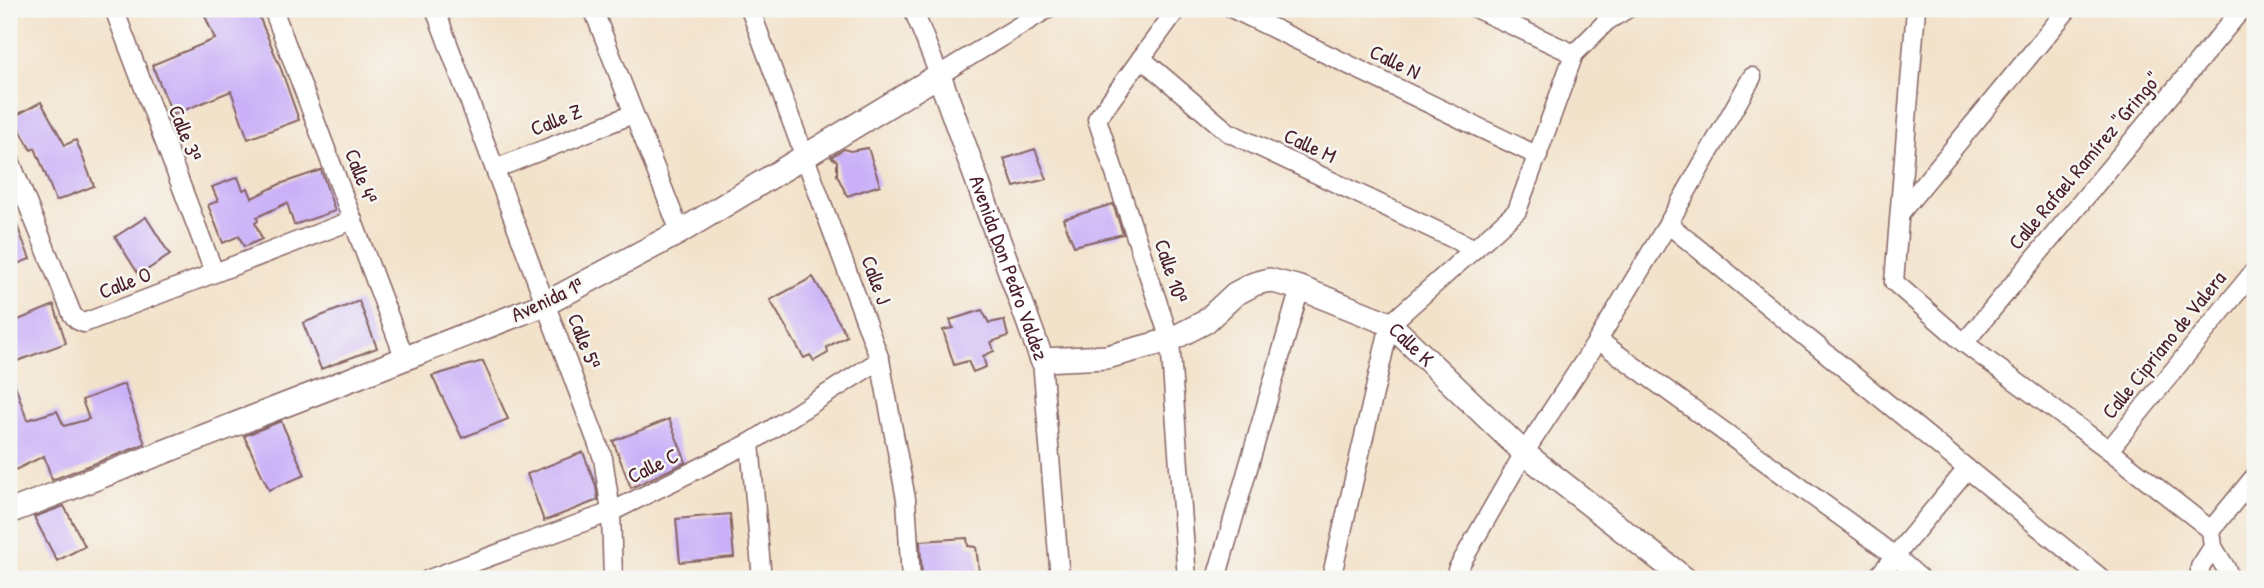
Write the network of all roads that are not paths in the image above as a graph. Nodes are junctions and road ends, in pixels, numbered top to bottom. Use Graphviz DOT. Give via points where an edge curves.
graph roads {
  1 [pos="114,9"];
  2 [pos="273,9"];
  3 [pos="435,9"];
  4 [pos="593,9"];
  5 [pos="750,9"];
  6 [pos="913,9"];
  7 [pos="1047,9"];
  8 [pos="1177,9"];
  9 [pos="1233,9"];
  10 [pos="1477,9"];
  11 [pos="1627,9"];
  12 [pos="1928,9"];
  13 [pos="2068,9"];
  14 [pos="2242,9"];
  15 [pos="1915,17"];
  16 [pos="1574,54"];
  17 [pos="1141,58"];
  18 [pos="939,75"];
  19 [pos="1752,77"];
  20 [pos="633,114"];
  21 [pos="1538,156"];
  22 [pos="806,157"];
  23 [pos="9,158"];
  24 [pos="495,169"];
  25 [pos="1900,213"];
  26 [pos="353,220"];
  27 [pos="1668,224"];
  28 [pos="680,232"];
  29 [pos="1475,249"];
  30 [pos="2255,270"];
  31 [pos="214,272"];
  32 [pos="1300,288"];
  33 [pos="545,304"];
  34 [pos="1390,324"];
  35 [pos="1170,340"];
  36 [pos="1598,340"];
  37 [pos="1964,343"];
  38 [pos="405,359"];
  39 [pos="880,360"];
  40 [pos="1042,360"];
  41 [pos="750,443"];
  42 [pos="2109,450"];
  43 [pos="1524,453"];
  44 [pos="1967,469"];
  45 [pos="2255,476"];
  46 [pos="9,512"];
  47 [pos="611,512"];
  48 [pos="2212,538"];
  49 [pos="1895,556"];
  50 [pos="1460,576"];
  51 [pos="429,579"];
  52 [pos="612,579"];
  53 [pos="762,579"];
  54 [pos="911,579"];
  55 [pos="1060,579"];
  56 [pos="1187,579"];
  57 [pos="1216,579"];
  58 [pos="1331,579"];
  59 [pos="1685,579"];
  60 [pos="1876,579"];
  61 [pos="1921,579"];
  62 [pos="2102,579"];
  63 [pos="2200,579"];
  64 [pos="2227,579"];
  1 -- 31 [label="street, Calle 3ª"];
  2 -- 26 [label="street, Calle 4ª"];
  3 -- 24 [label="street, Calle 5ª"];
  4 -- 20 [label="street"];
  5 -- 22 [label="street, Calle J"];
  6 -- 18 [label="street, Avenida Don Pedro Valdez"];
  7 -- 18 [label="street, Avenida 1ª"];
  8 -- 17 [label="street, Calle 10ª"];
  9 -- 21 [label="street, Calle N"];
  10 -- 16 [label="street"];
  11 -- 16 [label="street" via="1607,21"];
  12 -- 15 [label="street"];
  13 -- 25 [label="street"];
  14 -- 37 [label="street, Calle Rafael Ramírez \"Gringo\""];
  15 -- 25 [label="street"];
  16 -- 21 [label="street"];
  17 -- 29 [label="street, Calle M" via="1228,132"];
  17 -- 35 [label="street, Calle 10ª" via="1097,119"];
  18 -- 22 [label="street, Avenida 1ª"];
  18 -- 40 [label="street, Avenida Don Pedro Valdez"];
  19 -- 27 [label="street"];
  20 -- 24 [label="street, Calle Z"];
  20 -- 28 [label="street"];
  21 -- 29 [label="street" via="1517,211"];
  22 -- 28 [label="street, Avenida 1ª"];
  22 -- 39 [label="street, Calle J"];
  23 -- 31 [label="street, Calle O" via="77,320 84,323"];
  24 -- 33 [label="street, Calle 5ª"];
  25 -- 37 [label="street" via="1894,282"];
  26 -- 31 [label="street, Calle O"];
  26 -- 38 [label="street, Calle 4ª"];
  27 -- 36 [label="street"];
  27 -- 44 [label="street"];
  28 -- 33 [label="street, Avenida 1ª"];
  29 -- 34 [label="street"];
  30 -- 42 [label="street, Calle Cipriano de Valera"];
  32 -- 34 [label="street, Calle K"];
  32 -- 35 [label="street, Calle K" via="1269,280 1254,284 1235,294 1205,322"];
  32 -- 57 [label="street"];
  33 -- 38 [label="street, Avenida 1ª"];
  33 -- 47 [label="street, Calle 5ª" via="601,451"];
  34 -- 43 [label="street, Calle K"];
  34 -- 58 [label="street"];
  35 -- 40 [label="street, Calle K" via="1107,357"];
  35 -- 56 [label="street, Calle 10ª"];
  36 -- 43 [label="street"];
  36 -- 49 [label="street"];
  37 -- 42 [label="street"];
  38 -- 46 [label="street, Avenida 1ª"];
  39 -- 41 [label="street, Calle C"];
  39 -- 54 [label="street, Calle J" via="906,499"];
  40 -- 55 [label="street, Avenida Don Pedro Valdez"];
  41 -- 47 [label="street, Calle C"];
  41 -- 53 [label="street"];
  42 -- 48 [label="street"];
  43 -- 50 [label="street"];
  43 -- 59 [label="street, Calle K"];
  44 -- 49 [label="street"];
  44 -- 62 [label="street"];
  45 -- 48 [label="street"];
  47 -- 51 [label="street, Calle C"];
  47 -- 52 [label="street, Calle 5ª"];
  48 -- 63 [label="street"];
  48 -- 64 [label="street"];
  49 -- 60 [label="street"];
  49 -- 61 [label="street"];
}
